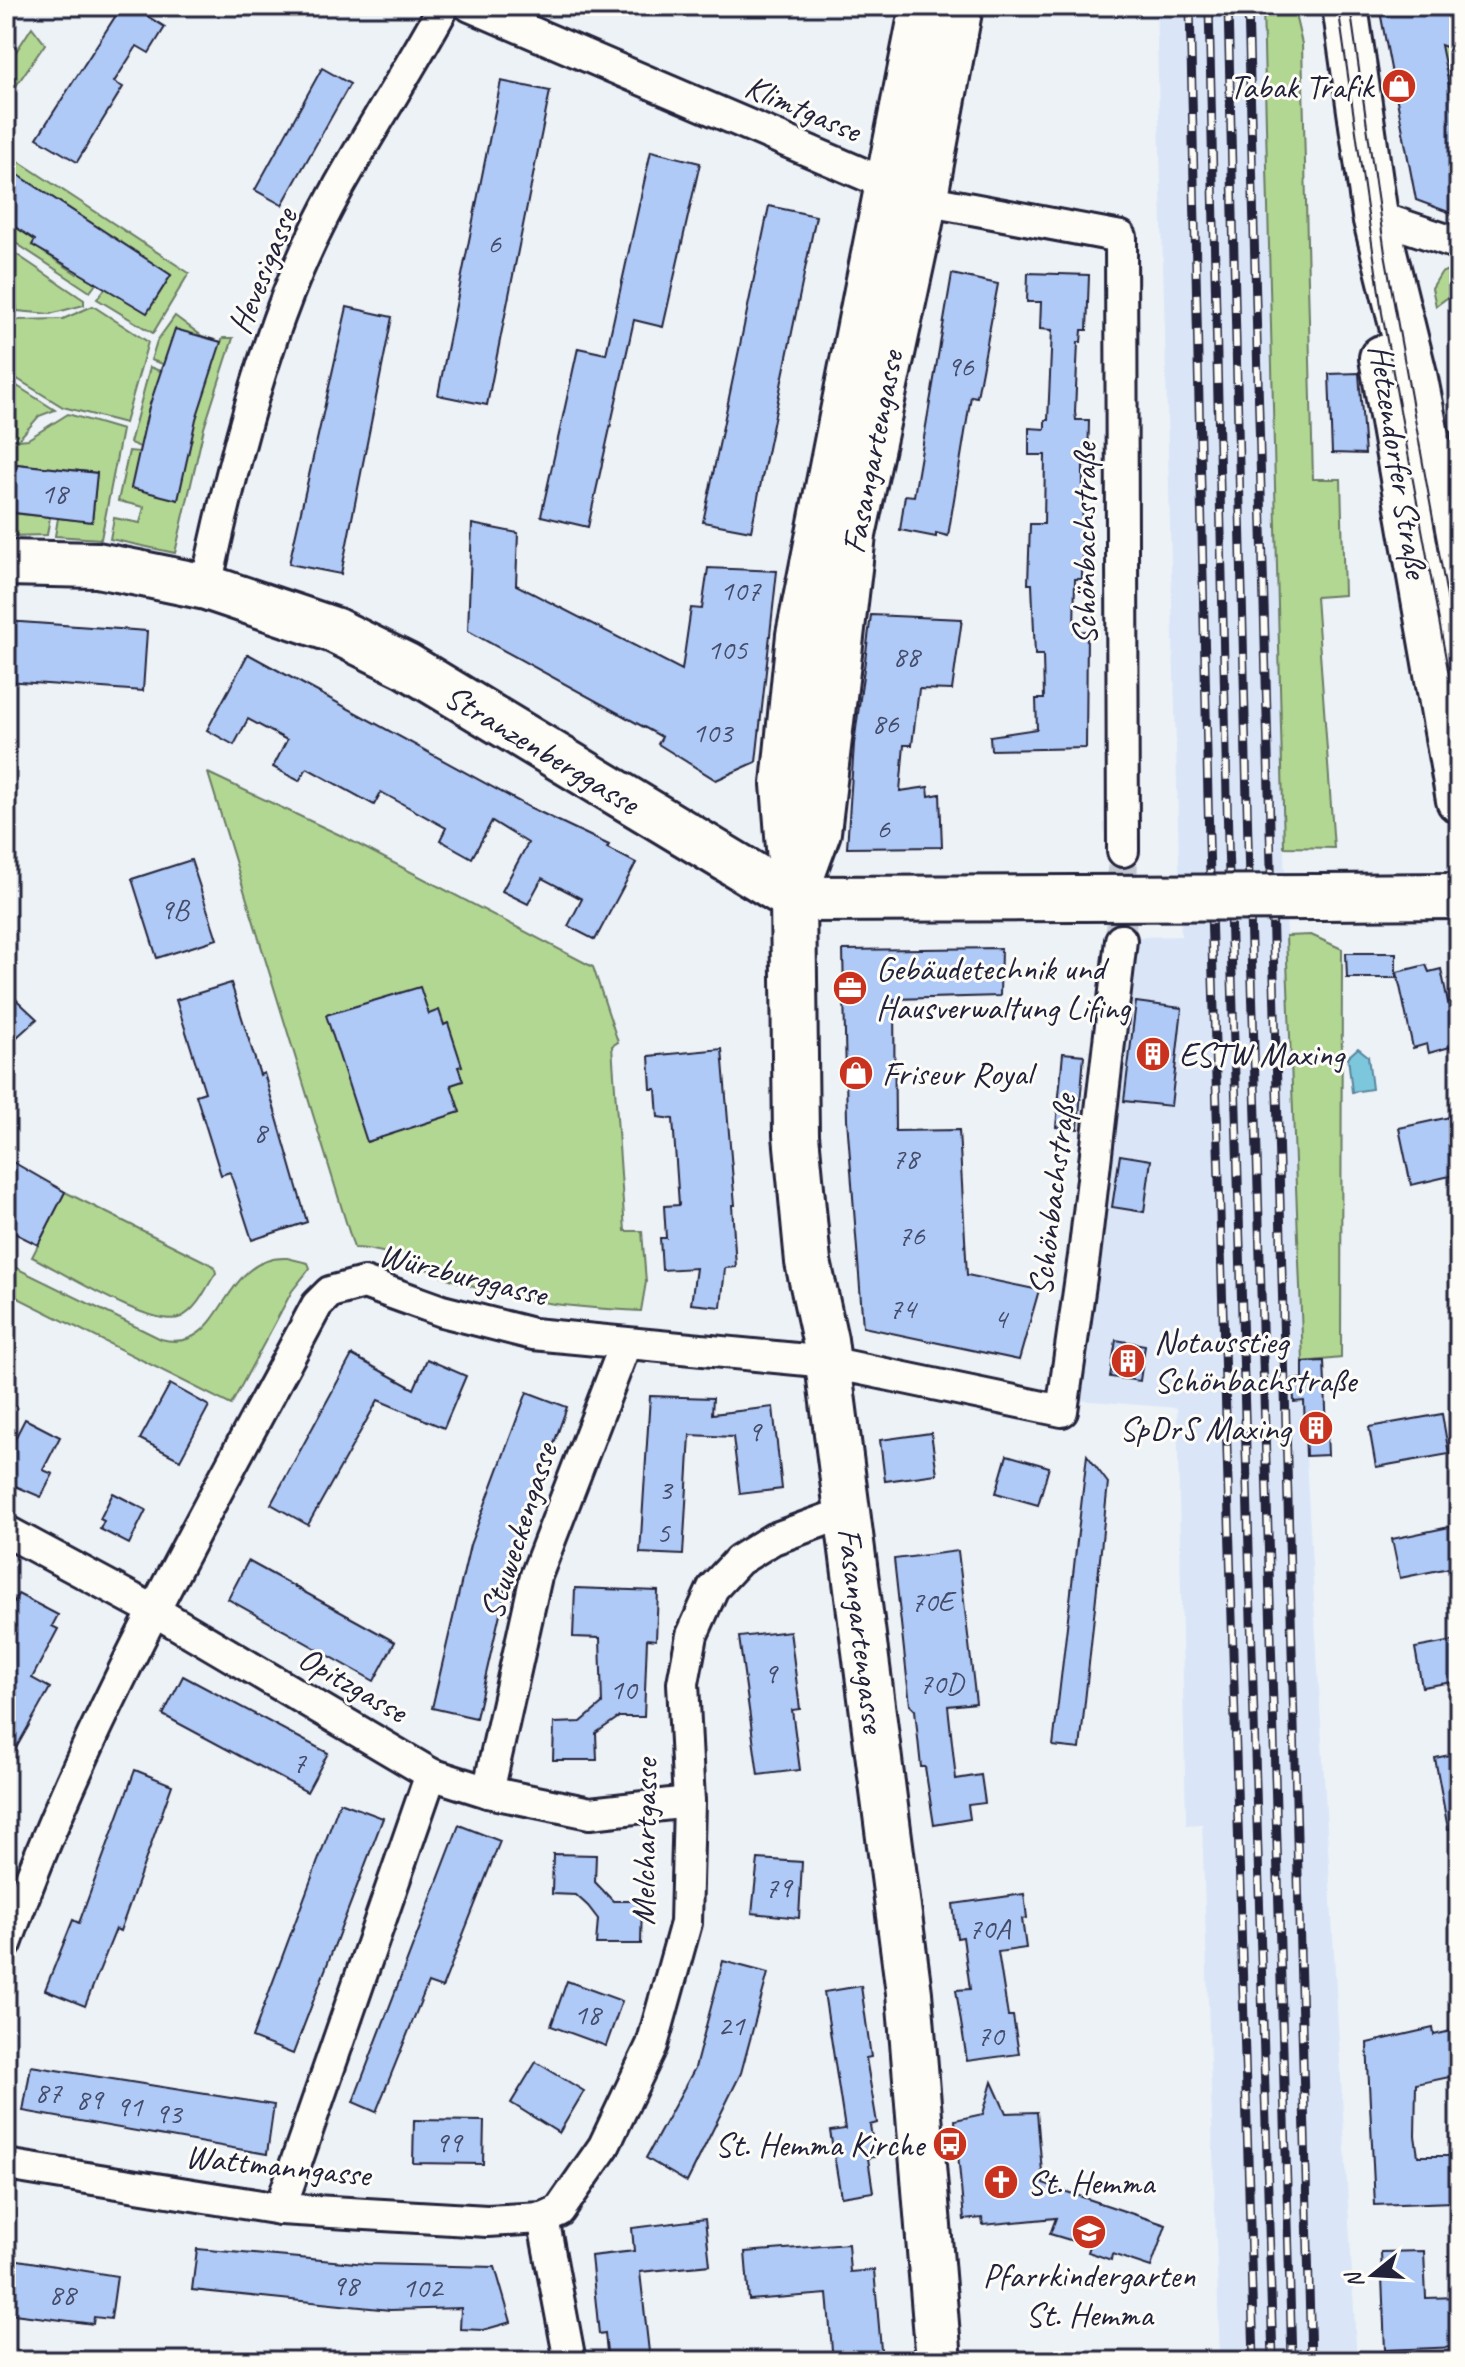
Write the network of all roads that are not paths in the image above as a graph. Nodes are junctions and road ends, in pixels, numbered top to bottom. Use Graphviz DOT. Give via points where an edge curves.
graph roads {
  1 [pos="444,6"];
  2 [pos="470,6"];
  3 [pos="923,6"];
  4 [pos="960,6"];
  5 [pos="1345,6"];
  6 [pos="907,193"];
  7 [pos="1375,216"];
  8 [pos="1121,237"];
  9 [pos="1459,244"];
  10 [pos="6,563"];
  11 [pos="1458,586"];
  12 [pos="206,587"];
  13 [pos="1459,800"];
  14 [pos="1123,851"];
  15 [pos="1459,896"];
  16 [pos="793,899"];
  17 [pos="1121,940"];
  18 [pos="625,1345"];
  19 [pos="828,1362"];
  20 [pos="1062,1411"];
  21 [pos="847,1512"];
  22 [pos="6,1531"];
  23 [pos="155,1611"];
  24 [pos="431,1774"];
  25 [pos="488,1792"];
  26 [pos="689,1802"];
  27 [pos="17,1877"];
  28 [pos="6,1944"];
  29 [pos="6,2165"];
  30 [pos="280,2209"];
  31 [pos="543,2218"];
  32 [pos="570,2361"];
  33 [pos="939,2361"];
  1 -- 12 [label="street, Hevesigasse" via="297,273 219,524"];
  2 -- 6 [label="street, Klimtgasse"];
  3 -- 6 [label="main road, Fasangartengasse"];
  4 -- 6 [label="main road, Fasangartengasse"];
  5 -- 7 [label="main road, Hetzendorfer Straße"];
  6 -- 8 [label="street, Klimtgasse"];
  6 -- 16 [label="main road, Fasangartengasse" via="853,535 818,832"];
  7 -- 9 [label="street"];
  7 -- 11 [label="main road, Hetzendorfer Straße"];
  7 -- 13 [label="main road, Hetzendorfer Straße" via="1377,328"];
  8 -- 14 [label="street, Schönbachstraße"];
  10 -- 12 [label="main road, Stranzenberggasse" via="97,565"];
  12 -- 16 [label="main road, Stranzenberggasse" via="334,630 407,666"];
  15 -- 16 [label="main road, bridge"];
  16 -- 19 [label="main road, Fasangartengasse" via="796,1135 808,1262"];
  17 -- 20 [label="street, Schönbachstraße"];
  18 -- 19 [label="street, Würzburggasse"];
  18 -- 23 [label="street, Würzburggasse" via="483,1324 364,1283 330,1292 317,1305"];
  18 -- 25 [label="street, Stuweckengasse" via="536,1576"];
  19 -- 20 [label="street, Würzburggasse"];
  19 -- 21 [label="main road, Fasangartengasse"];
  21 -- 26 [label="street, Melchartgasse" via="773,1539 739,1560 713,1588 692,1635 683,1683"];
  21 -- 33 [label="main road, Fasangartengasse" via="909,1993"];
  22 -- 23 [label="street, Opitzgasse"];
  23 -- 24 [label="street, Opitzgasse"];
  23 -- 27 [label="street, Würzburggasse"];
  24 -- 25 [label="street, Opitzgasse"];
  24 -- 30 [label="street"];
  25 -- 26 [label="street, Opitzgasse" via="590,1813"];
  26 -- 31 [label="street, Melchartgasse" via="686,1923 652,2045 604,2146 559,2211"];
  27 -- 28 [label="street, Würzburggasse"];
  29 -- 30 [label="street, Wattmanngasse"];
  30 -- 31 [label="street, Wattmanngasse" via="487,2221"];
  31 -- 32 [label="street"];
}
